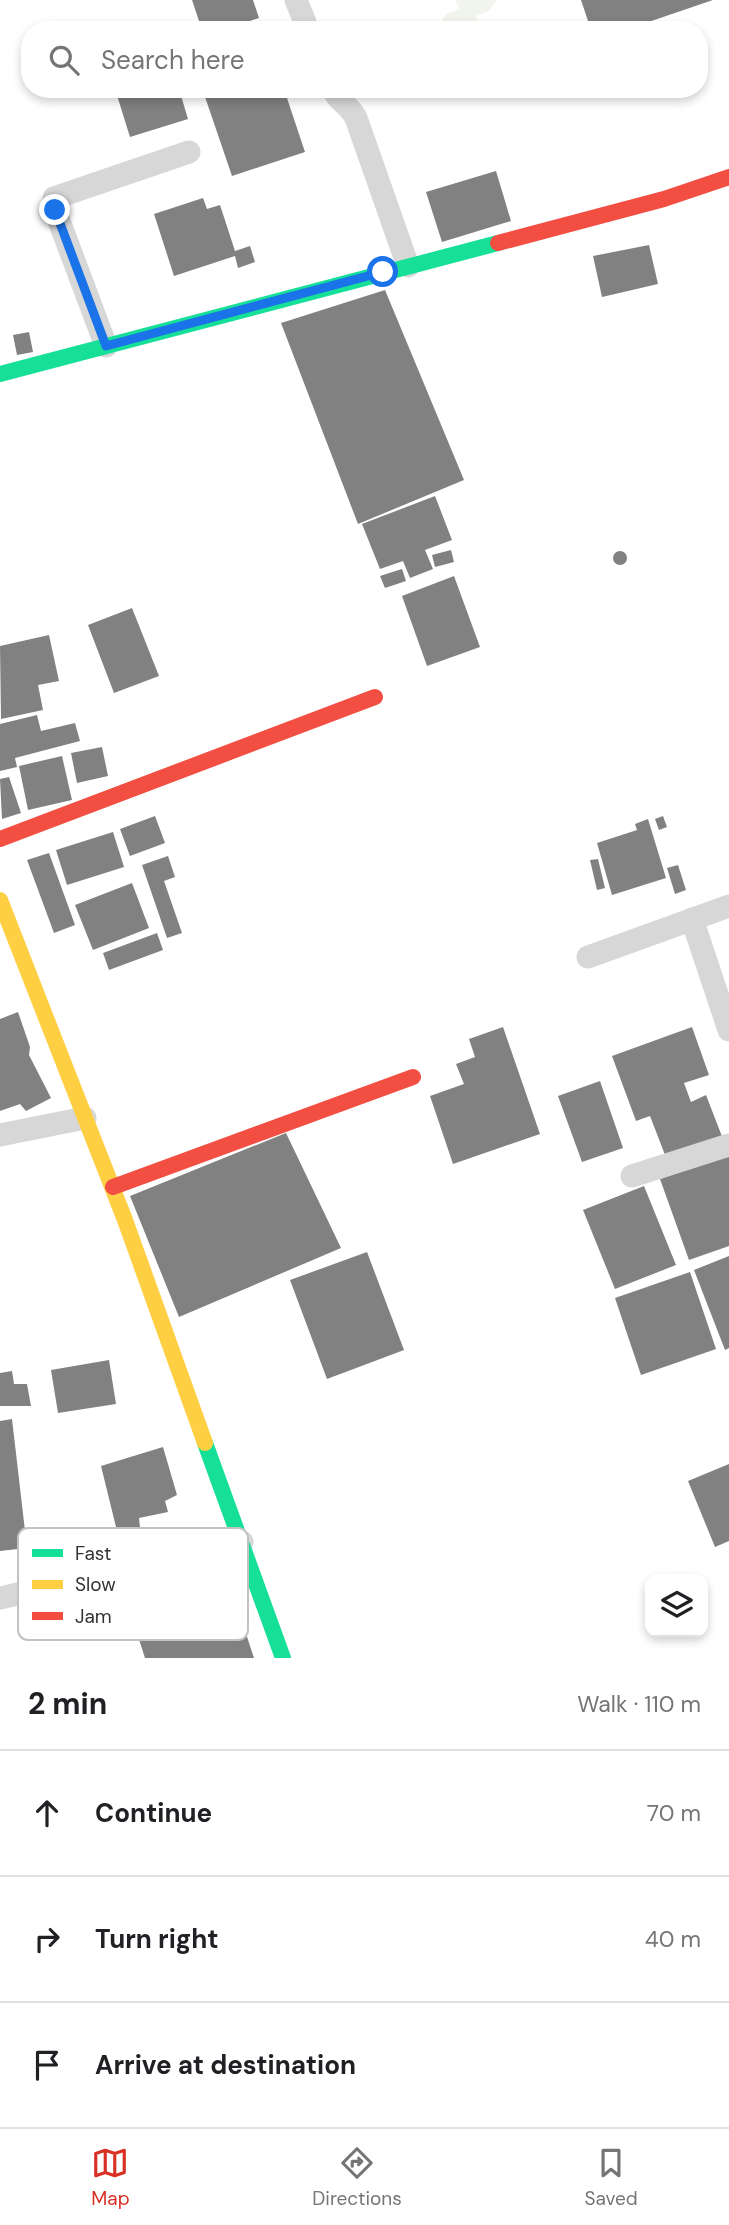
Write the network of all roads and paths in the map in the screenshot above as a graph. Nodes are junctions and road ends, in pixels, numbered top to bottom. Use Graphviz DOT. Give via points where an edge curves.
graph roads {
  1 [pos="296,0"];
  2 [pos="304,21"];
  3 [pos="338,98"];
  4 [pos="189,152"];
  5 [pos="729,177"];
  6 [pos="408,265"];
  7 [pos="106,346"];
  8 [pos="0,374"];
  9 [pos="375,697"];
  10 [pos="0,839"];
  11 [pos="0,900"];
  12 [pos="729,905"];
  13 [pos="692,919"];
  14 [pos="588,957"];
  15 [pos="729,1030"];
  16 [pos="413,1077"];
  17 [pos="85,1118"];
  18 [pos="0,1135"];
  19 [pos="729,1145"];
  20 [pos="632,1175"];
  21 [pos="113,1187"];
  22 [pos="237,1528"];
  23 [pos="248,1559"];
  24 [pos="18,1594"];
  25 [pos="0,1598"];
  26 [pos="283,1658"];
  1 -- 2 [label="street"];
  3 -- 6 [label="street" via="350,106 356,118"];
  4 -- 7 [label="street" via="54,198"];
  5 -- 6 [label="street" via="664,199"];
  6 -- 7 [label="street"];
  7 -- 8 [label="street"];
  9 -- 10 [label="street"];
  11 -- 17 [label="street"];
  12 -- 13 [label="street"];
  13 -- 14 [label="street"];
  13 -- 15 [label="street"];
  16 -- 21 [label="street"];
  17 -- 18 [label="street"];
  17 -- 21 [label="street"];
  19 -- 20 [label="street"];
  21 -- 22 [label="street"];
  23 -- 26 [label="street"];
  24 -- 25 [label="street"];
}
